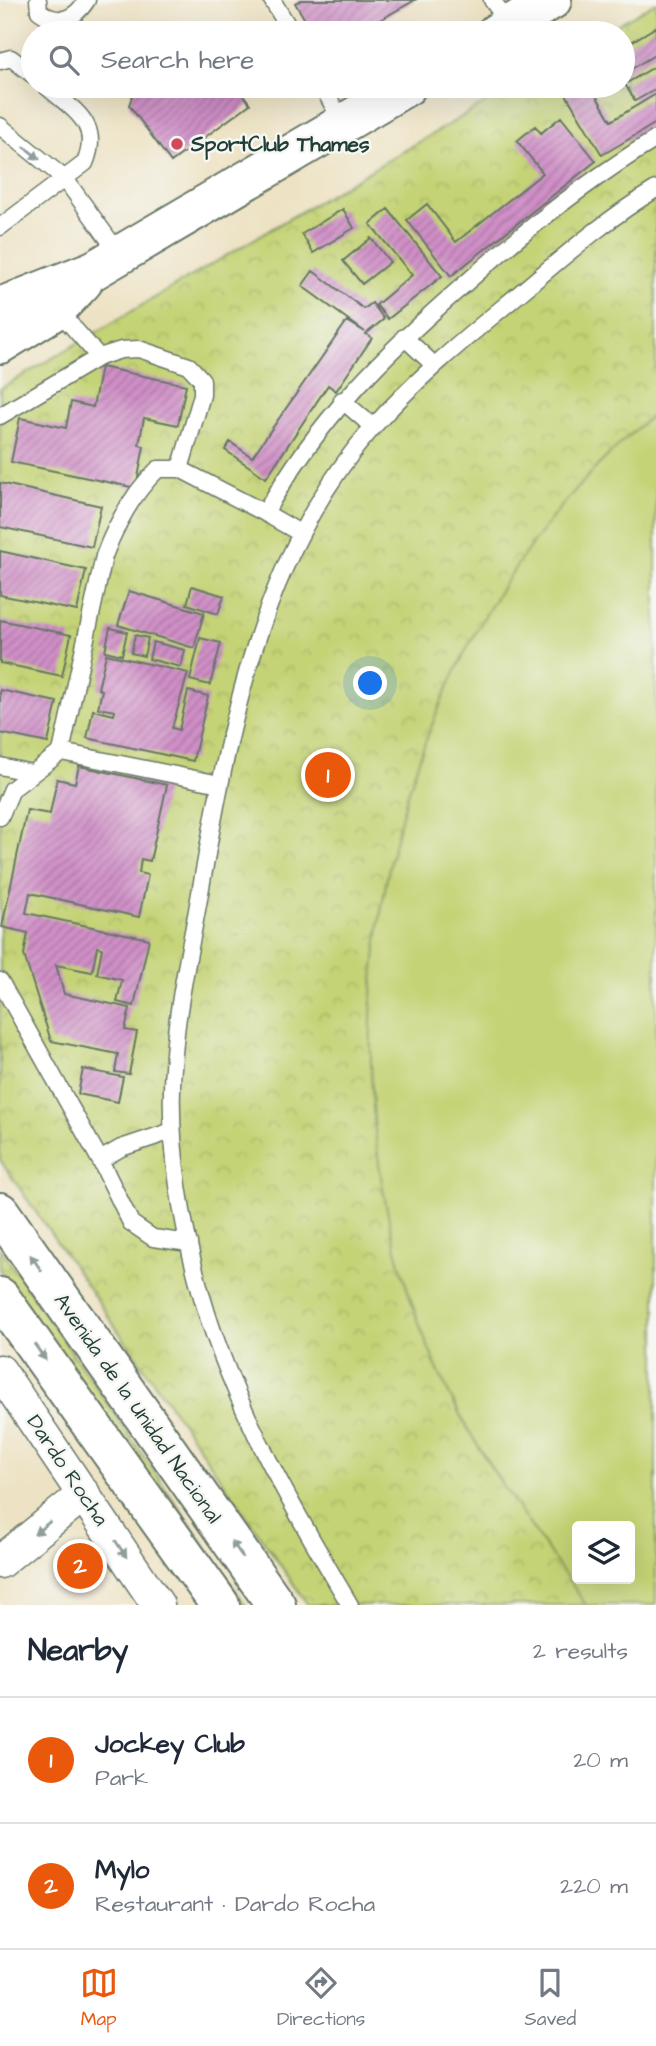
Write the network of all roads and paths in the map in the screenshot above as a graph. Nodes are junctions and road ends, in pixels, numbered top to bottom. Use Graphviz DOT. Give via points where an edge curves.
graph roads {
  1 [pos="38,0"];
  2 [pos="87,0"];
  3 [pos="272,0"];
  4 [pos="552,0"];
  5 [pos="499,19"];
  6 [pos="56,21"];
  7 [pos="63,21"];
  8 [pos="285,21"];
  9 [pos="0,61"];
  10 [pos="21,64"];
  11 [pos="59,98"];
  12 [pos="329,98"];
  13 [pos="386,98"];
  14 [pos="343,123"];
  15 [pos="0,126"];
  16 [pos="656,139"];
  17 [pos="65,179"];
  18 [pos="656,189"];
  19 [pos="0,227"];
  20 [pos="107,262"];
  21 [pos="0,307"];
  22 [pos="57,309"];
  23 [pos="404,337"];
  24 [pos="0,344"];
  25 [pos="99,357"];
  26 [pos="434,365"];
  27 [pos="342,400"];
  28 [pos="0,416"];
  29 [pos="373,427"];
  30 [pos="180,469"];
  31 [pos="265,513"];
  32 [pos="300,534"];
  33 [pos="61,752"];
  34 [pos="0,766"];
  35 [pos="32,773"];
  36 [pos="219,784"];
  37 [pos="0,817"];
  38 [pos="0,981"];
  39 [pos="172,1131"];
  40 [pos="100,1160"];
  41 [pos="0,1212"];
  42 [pos="189,1244"];
  43 [pos="0,1297"];
  44 [pos="0,1370"];
  45 [pos="84,1494"];
  46 [pos="0,1562"];
  47 [pos="158,1605"];
  48 [pos="220,1605"];
  49 [pos="276,1605"];
  50 [pos="350,1605"];
  1 -- 6 [label="lane" via="39,11"];
  2 -- 7 [label="lane" via="80,12"];
  3 -- 8 [label="lane"];
  4 -- 5 [label="main road"];
  9 -- 10 [label="lane" via="11,58"];
  11 -- 17 [label="lane" via="88,124 92,138 85,163"];
  12 -- 14 [label="lane"];
  13 -- 14 [label="main road"];
  14 -- 20 [label="main road"];
  15 -- 17 [label="lane, one-way"];
  16 -- 23 [label="lane" via="612,166 501,251"];
  17 -- 19 [label="lane"];
  17 -- 20 [label="lane"];
  18 -- 26 [label="lane"];
  20 -- 21 [label="main road"];
  20 -- 22 [label="main road"];
  22 -- 24 [label="main road"];
  22 -- 25 [label="lane"];
  23 -- 26 [label="lane"];
  23 -- 27 [label="lane"];
  25 -- 28 [label="lane"];
  25 -- 30 [label="lane" via="139,349 189,366 202,380 202,395"];
  26 -- 29 [label="lane"];
  27 -- 29 [label="lane"];
  27 -- 31 [label="lane"];
  29 -- 32 [label="lane"];
  30 -- 31 [label="lane"];
  30 -- 33 [label="lane" via="158,470 142,484 113,533"];
  31 -- 32 [label="lane"];
  32 -- 36 [label="lane" via="284,566 247,674"];
  33 -- 35 [label="lane"];
  33 -- 36 [label="lane"];
  34 -- 35 [label="lane"];
  35 -- 37 [label="lane" via="12,789"];
  36 -- 39 [label="lane" via="173,1055"];
  38 -- 40 [label="lane"];
  39 -- 40 [label="lane"];
  39 -- 42 [label="lane"];
  40 -- 42 [label="lane" via="131,1223 153,1238"];
  49 -- 41 [label="main road, Avenida de la Unidad Nacional, one-way"];
  42 -- 50 [label="lane" via="202,1298 240,1400 280,1488"];
  43 -- 48 [label="main road, one-way"];
  44 -- 45 [label="street, Dardo Rocha"];
  45 -- 46 [label="street, one-way"];
  45 -- 47 [label="street, Dardo Rocha, one-way"];
}
